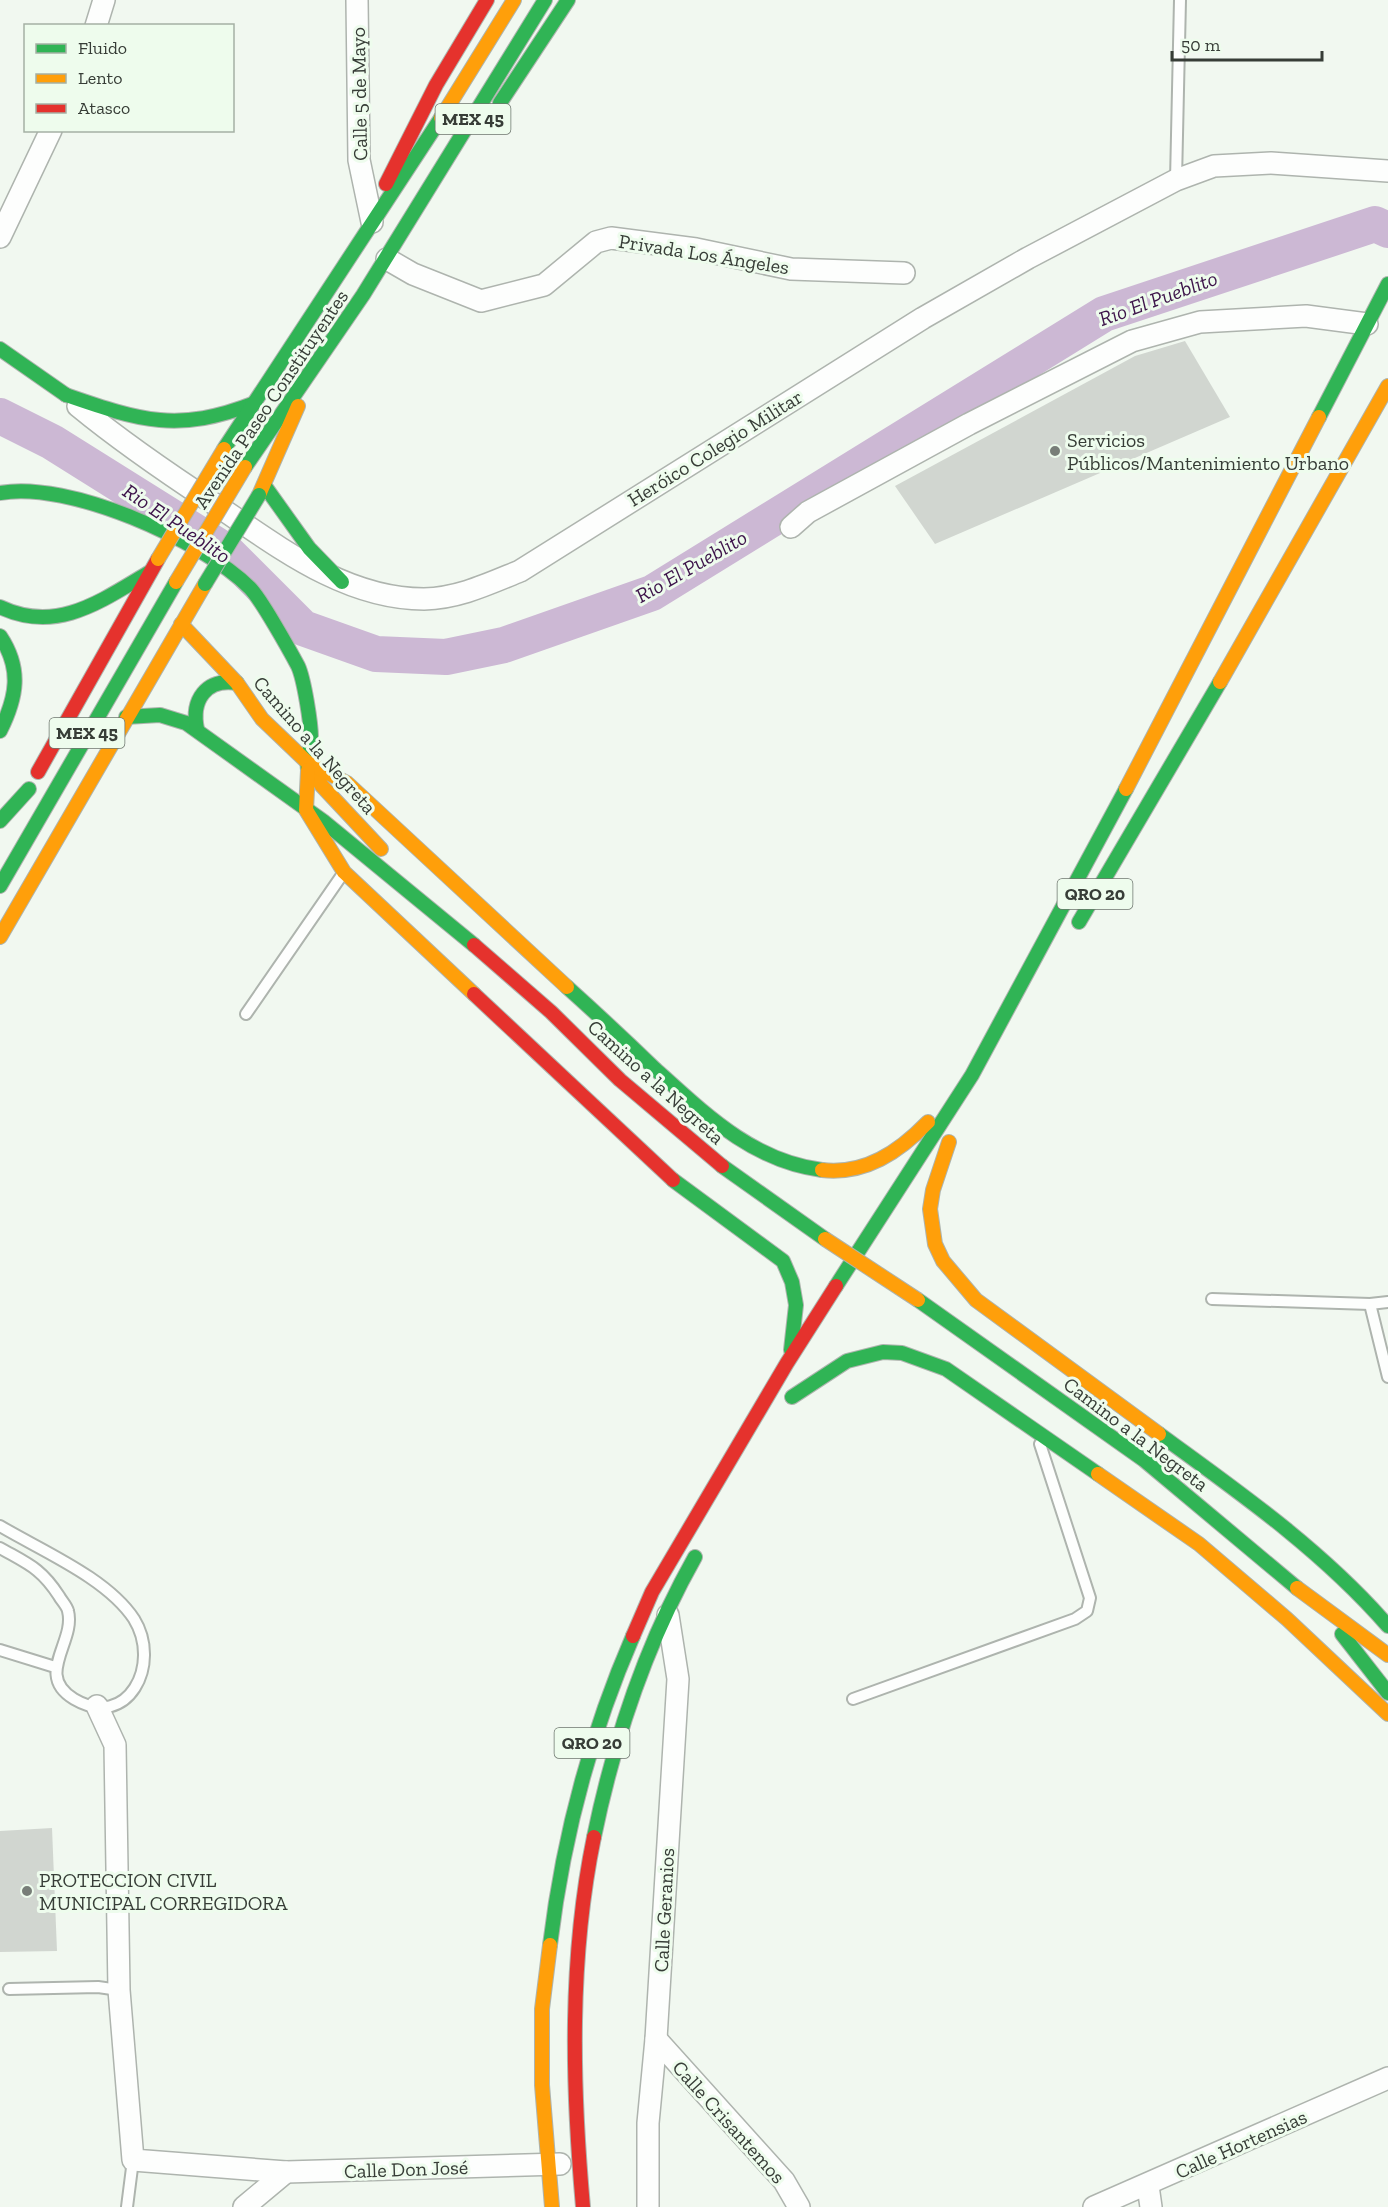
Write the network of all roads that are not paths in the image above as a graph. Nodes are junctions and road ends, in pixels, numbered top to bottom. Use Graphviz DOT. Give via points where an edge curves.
graph roads {
  1 [pos="104,0"];
  2 [pos="357,0"];
  3 [pos="487,0"];
  4 [pos="514,0"];
  5 [pos="545,0"];
  6 [pos="568,0"];
  7 [pos="1180,0"];
  8 [pos="97,24"];
  9 [pos="493,114"];
  10 [pos="50,132"];
  11 [pos="469,152"];
  12 [pos="1388,171"];
  13 [pos="1176,180"];
  14 [pos="372,222"];
  15 [pos="0,237"];
  16 [pos="402,238"];
  17 [pos="387,259"];
  18 [pos="904,273"];
  19 [pos="1388,284"];
  20 [pos="1367,324"];
  21 [pos="0,349"];
  22 [pos="310,379"];
  23 [pos="1388,386"];
  24 [pos="66,395"];
  25 [pos="255,403"];
  26 [pos="1297,489"];
  27 [pos="16,490"];
  28 [pos="262,490"];
  29 [pos="0,493"];
  30 [pos="0,500"];
  31 [pos="1336,507"];
  32 [pos="790,527"];
  33 [pos="155,565"];
  34 [pos="342,582"];
  35 [pos="0,607"];
  36 [pos="181,624"];
  37 [pos="0,636"];
  38 [pos="1232,662"];
  39 [pos="237,683"];
  40 [pos="304,693"];
  41 [pos="293,706"];
  42 [pos="280,713"];
  43 [pos="126,717"];
  44 [pos="262,719"];
  45 [pos="1,728"];
  46 [pos="196,729"];
  47 [pos="1148,749"];
  48 [pos="307,762"];
  49 [pos="29,789"];
  50 [pos="306,810"];
  51 [pos="0,820"];
  52 [pos="0,840"];
  53 [pos="344,872"];
  54 [pos="0,886"];
  55 [pos="0,938"];
  56 [pos="1069,938"];
  57 [pos="471,942"];
  58 [pos="246,1014"];
  59 [pos="972,1075"];
  60 [pos="918,1193"];
  61 [pos="880,1254"];
  62 [pos="861,1285"];
  63 [pos="1212,1299"];
  64 [pos="1388,1302"];
  65 [pos="1370,1304"];
  66 [pos="787,1364"];
  67 [pos="810,1366"];
  68 [pos="1388,1377"];
  69 [pos="1036,1433"];
  70 [pos="0,1526"];
  71 [pos="702,1546"];
  72 [pos="0,1548"];
  73 [pos="1324,1610"];
  74 [pos="668,1614"];
  75 [pos="1388,1626"];
  76 [pos="0,1650"];
  77 [pos="1388,1654"];
  78 [pos="55,1666"];
  79 [pos="1388,1693"];
  80 [pos="853,1699"];
  81 [pos="97,1706"];
  82 [pos="1388,1714"];
  83 [pos="9,1989"];
  84 [pos="119,1990"];
  85 [pos="656,2039"];
  86 [pos="1388,2078"];
  87 [pos="134,2160"];
  88 [pos="578,2163"];
  89 [pos="548,2165"];
  90 [pos="286,2172"];
  91 [pos="1148,2186"];
  92 [pos="127,2207"];
  93 [pos="245,2207"];
  94 [pos="552,2207"];
  95 [pos="583,2207"];
  96 [pos="648,2207"];
  97 [pos="799,2207"];
  98 [pos="1094,2207"];
  99 [pos="1151,2207"];
  1 -- 8 [label="street"];
  2 -- 14 [label="street, Calle 5 de Mayo" via="358,160"];
  3 -- 14 [label="main road" via="420,116 386,182"];
  4 -- 14 [label="main road, Avenida Paseo Constituyentes / MEX 45"];
  5 -- 16 [label="main road, Avenida Paseo Constituyentes / MEX 45"];
  6 -- 9 [label="main road"];
  7 -- 13 [label="lane"];
  10 -- 15 [label="street"];
  11 -- 16 [label="main road" via="419,222"];
  12 -- 13 [label="street, Heróico Colegio Militar" via="1272,163 1214,166"];
  13 -- 34 [label="street, Heróico Colegio Militar" via="923,318 520,571 463,594 423,599 368,591"];
  14 -- 25 [label="main road, Avenida Paseo Constituyentes / MEX 45"];
  16 -- 17 [label="main road, Avenida Paseo Constituyentes / MEX 45"];
  17 -- 18 [label="street, Privada Los Ángeles" via="413,274 481,301 543,285 596,242 610,238 696,249 791,269"];
  17 -- 22 [label="main road, Avenida Paseo Constituyentes / MEX 45"];
  19 -- 20 [label="main road"];
  20 -- 32 [label="street" via="1306,316 1200,322 1132,341 969,424 808,512"];
  20 -- 47 [label="main road"];
  21 -- 24 [label="main road"];
  22 -- 28 [label="main road"];
  22 -- 54 [label="main road, Avenida Paseo Constituyentes / MEX 45, bridge" via="246,467"];
  23 -- 38 [label="main road, QRO 20"];
  24 -- 25 [label="main road" via="136,419 175,425 222,416"];
  24 -- 34 [label="street, Heróico Colegio Militar" via="130,448 297,559"];
  25 -- 33 [label="main road, Avenida Paseo Constituyentes / MEX 45, bridge"];
  26 -- 47 [label="main road, QRO 20"];
  27 -- 29 [label="main road"];
  27 -- 30 [label="main road"];
  27 -- 40 [label="main road" via="58,495 133,518 210,556 251,589 293,655"];
  28 -- 34 [label="main road"];
  28 -- 36 [label="main road, bridge"];
  31 -- 38 [label="main road"];
  33 -- 35 [label="main road" via="92,606 57,617 26,617"];
  33 -- 49 [label="main road, Avenida Paseo Constituyentes / MEX 45"];
  36 -- 39 [label="main road, Camino a la Negreta"];
  36 -- 43 [label="main road"];
  37 -- 45 [label="main road" via="11,656 17,681 16,696"];
  38 -- 56 [label="main road, QRO 20"];
  39 -- 44 [label="main road, Camino a la Negreta"];
  39 -- 46 [label="main road" via="220,681 201,693 193,710"];
  40 -- 41 [label="main road"];
  40 -- 48 [label="main road" via="311,737"];
  42 -- 44 [label="main road"];
  43 -- 46 [label="main road, Camino a la Negreta" via="172,717"];
  43 -- 55 [label="main road"];
  44 -- 48 [label="main road, Camino a la Negreta"];
  46 -- 50 [label="main road, Camino a la Negreta"];
  47 -- 59 [label="main road, QRO 20"];
  48 -- 50 [label="main road"];
  48 -- 57 [label="main road, Camino a la Negreta" via="322,786"];
  48 -- 59 [label="main road" via="346,783 699,1108 757,1151 818,1170 873,1166 920,1131"];
  49 -- 51 [label="main road"];
  49 -- 52 [label="main road, Avenida Paseo Constituyentes / MEX 45"];
  50 -- 53 [label="main road"];
  50 -- 57 [label="main road, Camino a la Negreta"];
  53 -- 58 [label="lane"];
  53 -- 66 [label="main road" via="670,1178 783,1261 790,1274 796,1311"];
  57 -- 73 [label="main road, Camino a la Negreta, bridge" via="709,1157 1144,1460"];
  59 -- 66 [label="main road, QRO 20"];
  60 -- 75 [label="main road" via="952,1137 932,1195 930,1224 939,1258 952,1276 976,1300 1259,1507 1363,1597"];
  61 -- 62 [label="main road"];
  63 -- 65 [label="lane"];
  64 -- 65 [label="lane"];
  65 -- 68 [label="lane"];
  66 -- 89 [label="main road, QRO 20" via="652,1592 612,1684 586,1762 566,1844 542,2009"];
  67 -- 69 [label="main road" via="789,1402 831,1369 858,1356 906,1353 946,1369"];
  69 -- 80 [label="lane" via="1090,1598 1087,1611 1075,1619"];
  69 -- 82 [label="main road" via="1199,1544 1287,1619"];
  70 -- 81 [label="lane" via="106,1589 134,1620 145,1652 142,1676 129,1697 120,1703"];
  71 -- 74 [label="main road, QRO 20"];
  72 -- 78 [label="lane" via="46,1575 69,1612 65,1642"];
  73 -- 77 [label="main road, Camino a la Negreta"];
  73 -- 79 [label="main road, Camino a la Negreta"];
  74 -- 85 [label="street, Calle Geranios" via="678,1679"];
  74 -- 88 [label="main road, QRO 20" via="619,1732 597,1822 576,2009"];
  76 -- 78 [label="lane"];
  78 -- 81 [label="lane" via="66,1692"];
  81 -- 84 [label="street" via="115,1745"];
  83 -- 84 [label="lane"];
  84 -- 87 [label="street"];
  85 -- 96 [label="street, Calle Geranios" via="648,2123"];
  85 -- 97 [label="street, Calle Crisantemos" via="784,2181"];
  86 -- 91 [label="street, Calle Hortensias"];
  87 -- 90 [label="street, Calle Don José"];
  87 -- 92 [label="lane"];
  88 -- 89 [label="street, Calle Don José"];
  88 -- 95 [label="main road, QRO 20"];
  89 -- 90 [label="street, Calle Don José"];
  89 -- 94 [label="main road, QRO 20"];
  90 -- 93 [label="street"];
  91 -- 98 [label="street, Calle Hortensias"];
  91 -- 99 [label="street"];
}
